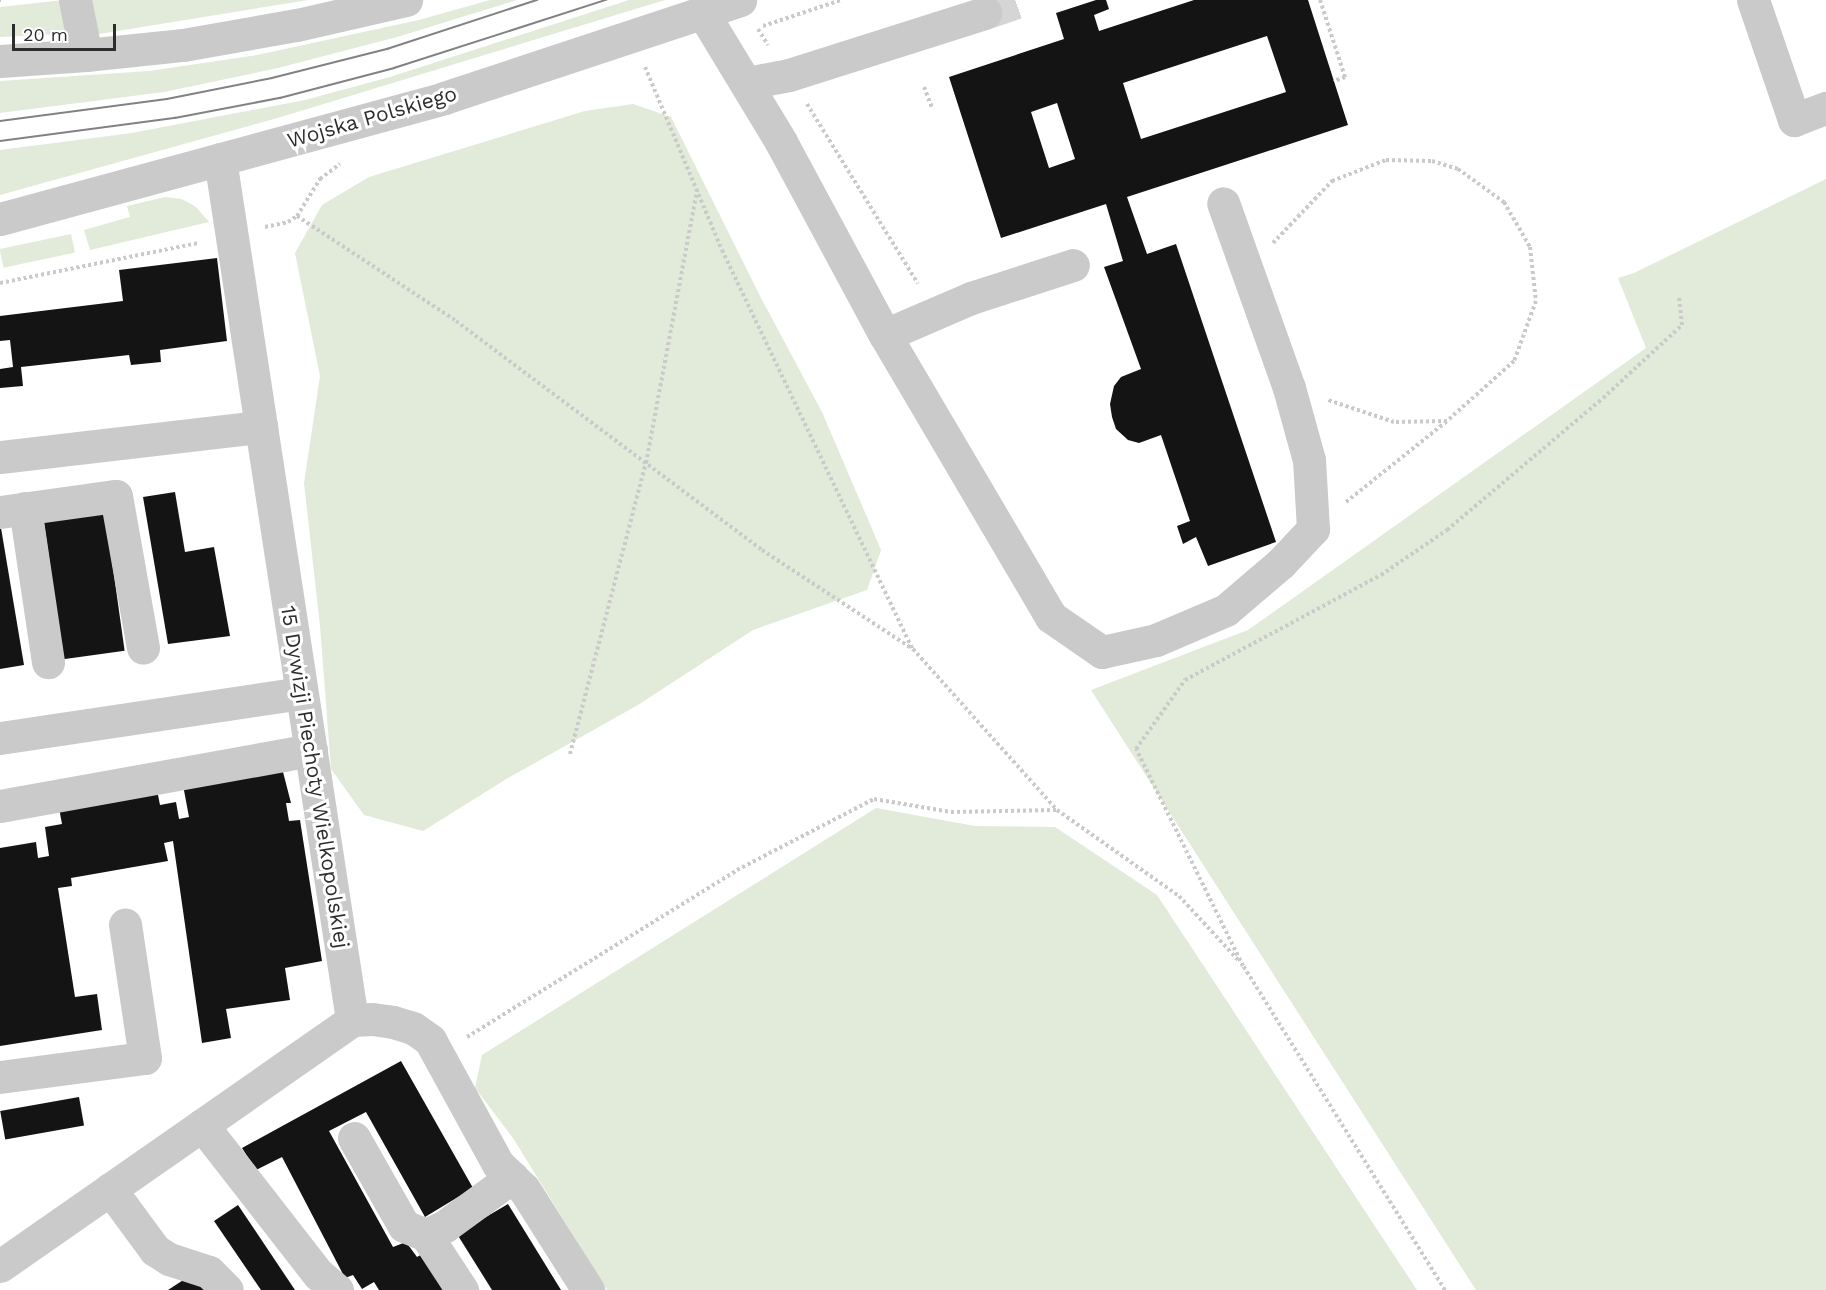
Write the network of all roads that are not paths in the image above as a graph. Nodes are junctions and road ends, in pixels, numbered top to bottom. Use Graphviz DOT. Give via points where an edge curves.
graph roads {
  1 [pos="75,0"];
  2 [pos="406,0"];
  3 [pos="740,0"];
  4 [pos="1753,0"];
  5 [pos="985,12"];
  6 [pos="704,13"];
  7 [pos="86,56"];
  8 [pos="0,61"];
  9 [pos="747,83"];
  10 [pos="1826,108"];
  11 [pos="220,159"];
  12 [pos="1223,203"];
  13 [pos="0,219"];
  14 [pos="1073,265"];
  15 [pos="885,335"];
  16 [pos="261,427"];
  17 [pos="0,457"];
  18 [pos="12,510"];
  19 [pos="143,648"];
  20 [pos="48,662"];
  21 [pos="302,693"];
  22 [pos="0,738"];
  23 [pos="311,750"];
  24 [pos="0,806"];
  25 [pos="125,924"];
  26 [pos="352,1020"];
  27 [pos="0,1077"];
  28 [pos="202,1125"];
  29 [pos="354,1138"];
  30 [pos="512,1177"];
  31 [pos="110,1189"];
  32 [pos="426,1234"];
  33 [pos="0,1266"];
  34 [pos="227,1290"];
  35 [pos="337,1290"];
  36 [pos="462,1290"];
  37 [pos="588,1290"];
  1 -- 7 [label="street"];
  2 -- 7 [label="street" via="244,35"];
  3 -- 6 [label="street, Wojska Polskiego"];
  4 -- 10 [label="street" via="1794,120"];
  5 -- 9 [label="street" via="789,75"];
  6 -- 9 [label="street"];
  6 -- 11 [label="street, Wojska Polskiego" via="444,98"];
  7 -- 8 [label="street"];
  9 -- 15 [label="street"];
  11 -- 13 [label="street, Wojska Polskiego"];
  11 -- 16 [label="street, 15 Dywizji Piechoty Wielkopolskiej"];
  12 -- 15 [label="street" via="1289,388 1309,460 1313,530 1226,610 1156,640 1102,652 1052,617"];
  14 -- 15 [label="street" via="935,312"];
  16 -- 17 [label="street"];
  16 -- 21 [label="street, 15 Dywizji Piechoty Wielkopolskiej"];
  18 -- 19 [label="street" via="116,496"];
  18 -- 20 [label="street"];
  21 -- 22 [label="street"];
  21 -- 23 [label="street, 15 Dywizji Piechoty Wielkopolskiej"];
  23 -- 24 [label="street"];
  23 -- 26 [label="street, 15 Dywizji Piechoty Wielkopolskiej"];
  25 -- 27 [label="street" via="145,1058"];
  26 -- 28 [label="street"];
  26 -- 30 [label="street" via="372,1018 413,1028 430,1040 498,1164"];
  28 -- 31 [label="street"];
  28 -- 35 [label="street" via="318,1274"];
  29 -- 32 [label="street" via="404,1226"];
  30 -- 32 [label="street" via="445,1226"];
  30 -- 37 [label="street" via="524,1189"];
  31 -- 33 [label="street"];
  31 -- 34 [label="street" via="155,1250 169,1259 209,1272"];
  32 -- 36 [label="street"];
}
